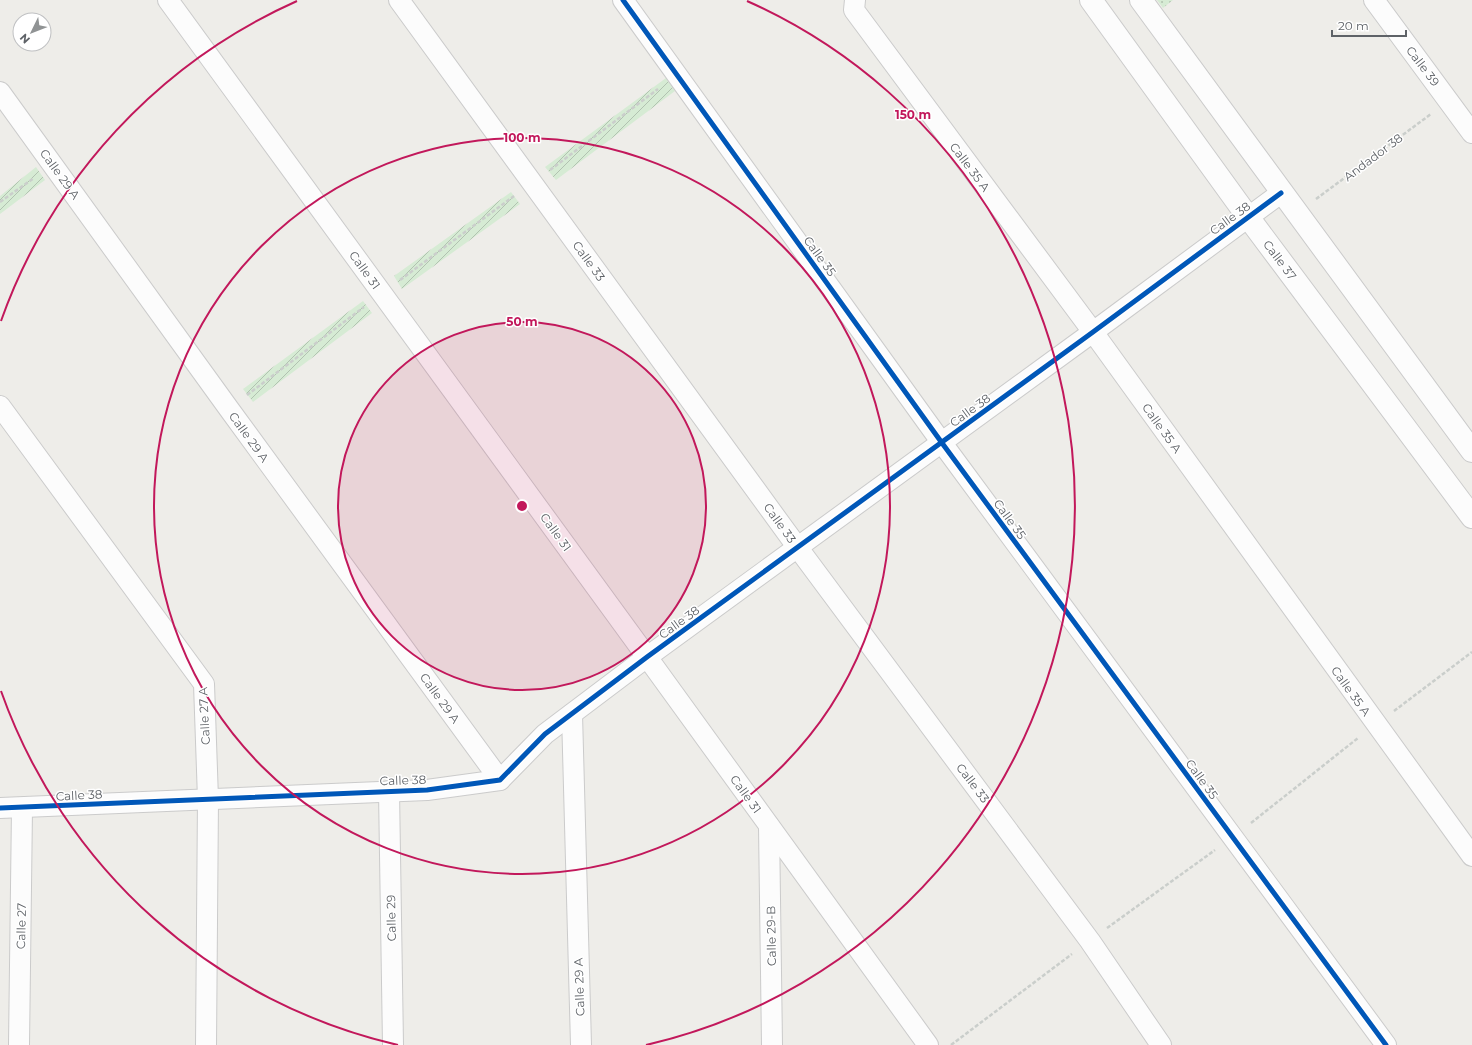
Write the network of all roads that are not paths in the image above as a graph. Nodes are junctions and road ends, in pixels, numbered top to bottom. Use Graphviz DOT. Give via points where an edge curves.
graph roads {
  1 [pos="168,0"];
  2 [pos="399,0"];
  3 [pos="624,0"];
  4 [pos="855,0"];
  5 [pos="1091,0"];
  6 [pos="1141,0"];
  7 [pos="1374,0"];
  8 [pos="0,92"];
  9 [pos="1472,133"];
  10 [pos="1281,193"];
  11 [pos="1248,217"];
  12 [pos="1093,332"];
  13 [pos="0,406"];
  14 [pos="942,443"];
  15 [pos="1472,451"];
  16 [pos="1472,517"];
  17 [pos="798,548"];
  18 [pos="647,657"];
  19 [pos="572,714"];
  20 [pos="500,780"];
  21 [pos="389,791"];
  22 [pos="208,799"];
  23 [pos="0,808"];
  24 [pos="22,808"];
  25 [pos="770,826"];
  26 [pos="1472,856"];
  27 [pos="20,1045"];
  28 [pos="206,1045"];
  29 [pos="393,1045"];
  30 [pos="581,1045"];
  31 [pos="772,1045"];
  32 [pos="928,1045"];
  33 [pos="1161,1045"];
  34 [pos="1386,1045"];
  1 -- 18 [label="street, Calle 31"];
  2 -- 17 [label="street, Calle 33"];
  3 -- 14 [label="street, Calle 35"];
  4 -- 12 [label="street, Calle 35 A" via="854,10"];
  5 -- 11 [label="street, Calle 37"];
  6 -- 10 [label="street"];
  7 -- 9 [label="street, Calle 39"];
  8 -- 20 [label="street, Calle 29 A"];
  10 -- 11 [label="street, Calle 38"];
  10 -- 15 [label="street"];
  11 -- 12 [label="street, Calle 38"];
  11 -- 16 [label="street, Calle 37"];
  12 -- 14 [label="street, Calle 38"];
  12 -- 26 [label="street, Calle 35 A"];
  13 -- 22 [label="street, Calle 27 A" via="204,684"];
  14 -- 17 [label="street, Calle 38"];
  14 -- 34 [label="street, Calle 35"];
  17 -- 18 [label="street, Calle 38"];
  17 -- 33 [label="street, Calle 33" via="1090,941"];
  18 -- 19 [label="street, Calle 38"];
  18 -- 25 [label="street, Calle 31"];
  19 -- 20 [label="street, Calle 38" via="545,734"];
  19 -- 30 [label="street, Calle 29 A"];
  20 -- 21 [label="street, Calle 38" via="427,790"];
  21 -- 22 [label="street, Calle 38"];
  21 -- 29 [label="street, Calle 29"];
  22 -- 24 [label="street, Calle 38"];
  22 -- 28 [label="street, Calle 27 A"];
  23 -- 24 [label="street, Calle 38"];
  24 -- 27 [label="street, Calle 27"];
  25 -- 31 [label="street, Calle 29-B"];
  25 -- 32 [label="street, Calle 31"];
}
